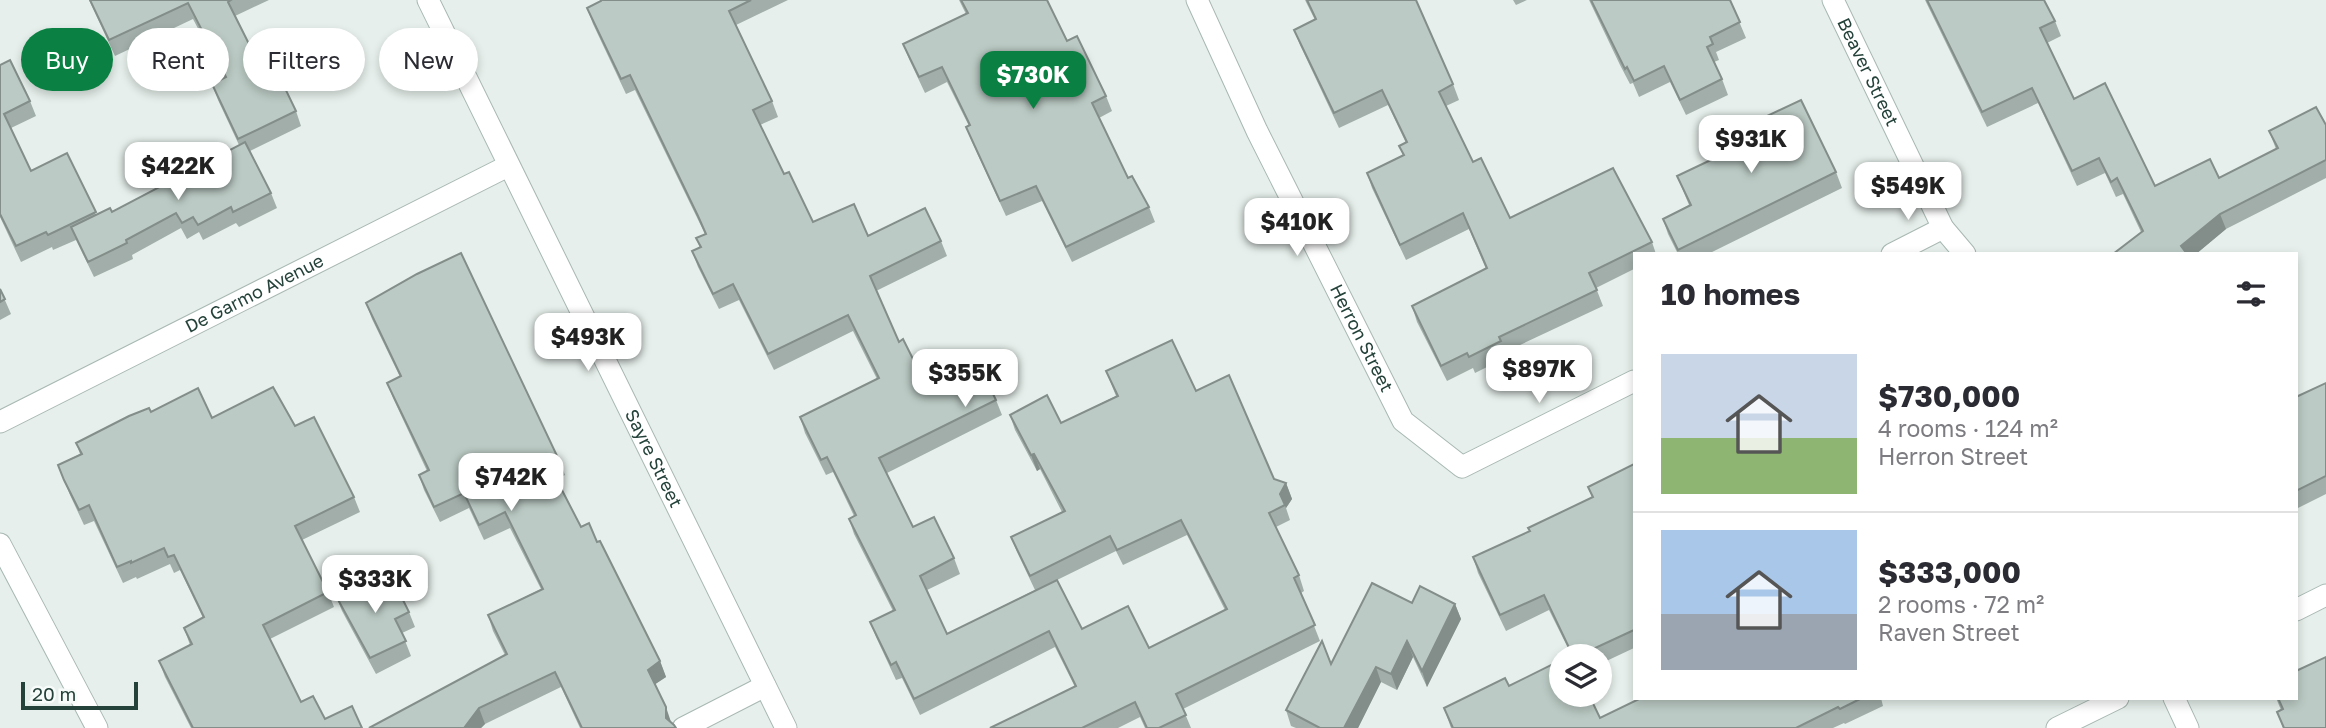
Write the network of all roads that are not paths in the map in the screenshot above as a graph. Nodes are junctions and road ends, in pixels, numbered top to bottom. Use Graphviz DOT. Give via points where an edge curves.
graph roads {
  1 [pos="428,0"];
  2 [pos="1197,0"];
  3 [pos="1833,0"];
  4 [pos="508,166"];
  5 [pos="1943,228"];
  6 [pos="1896,252"];
  7 [pos="1963,252"];
  8 [pos="1633,382"];
  9 [pos="0,422"];
  10 [pos="0,544"];
  11 [pos="2326,595"];
  12 [pos="2298,609"];
  13 [pos="765,686"];
  14 [pos="2114,700"];
  15 [pos="2175,700"];
  16 [pos="97,728"];
  17 [pos="683,728"];
  18 [pos="786,728"];
  19 [pos="2057,728"];
  20 [pos="2188,728"];
  1 -- 4 [label="street, Sayre Street"];
  2 -- 8 [label="street, Herron Street" via="1257,131 1403,421 1462,467"];
  3 -- 5 [label="street, Beaver Street"];
  4 -- 9 [label="street, De Garmo Avenue"];
  4 -- 13 [label="street, Sayre Street"];
  5 -- 6 [label="street"];
  5 -- 7 [label="street, Beaver Street"];
  10 -- 16 [label="street"];
  11 -- 12 [label="street"];
  13 -- 17 [label="street"];
  13 -- 18 [label="street, Sayre Street"];
  14 -- 19 [label="street"];
  15 -- 20 [label="street"];
}
